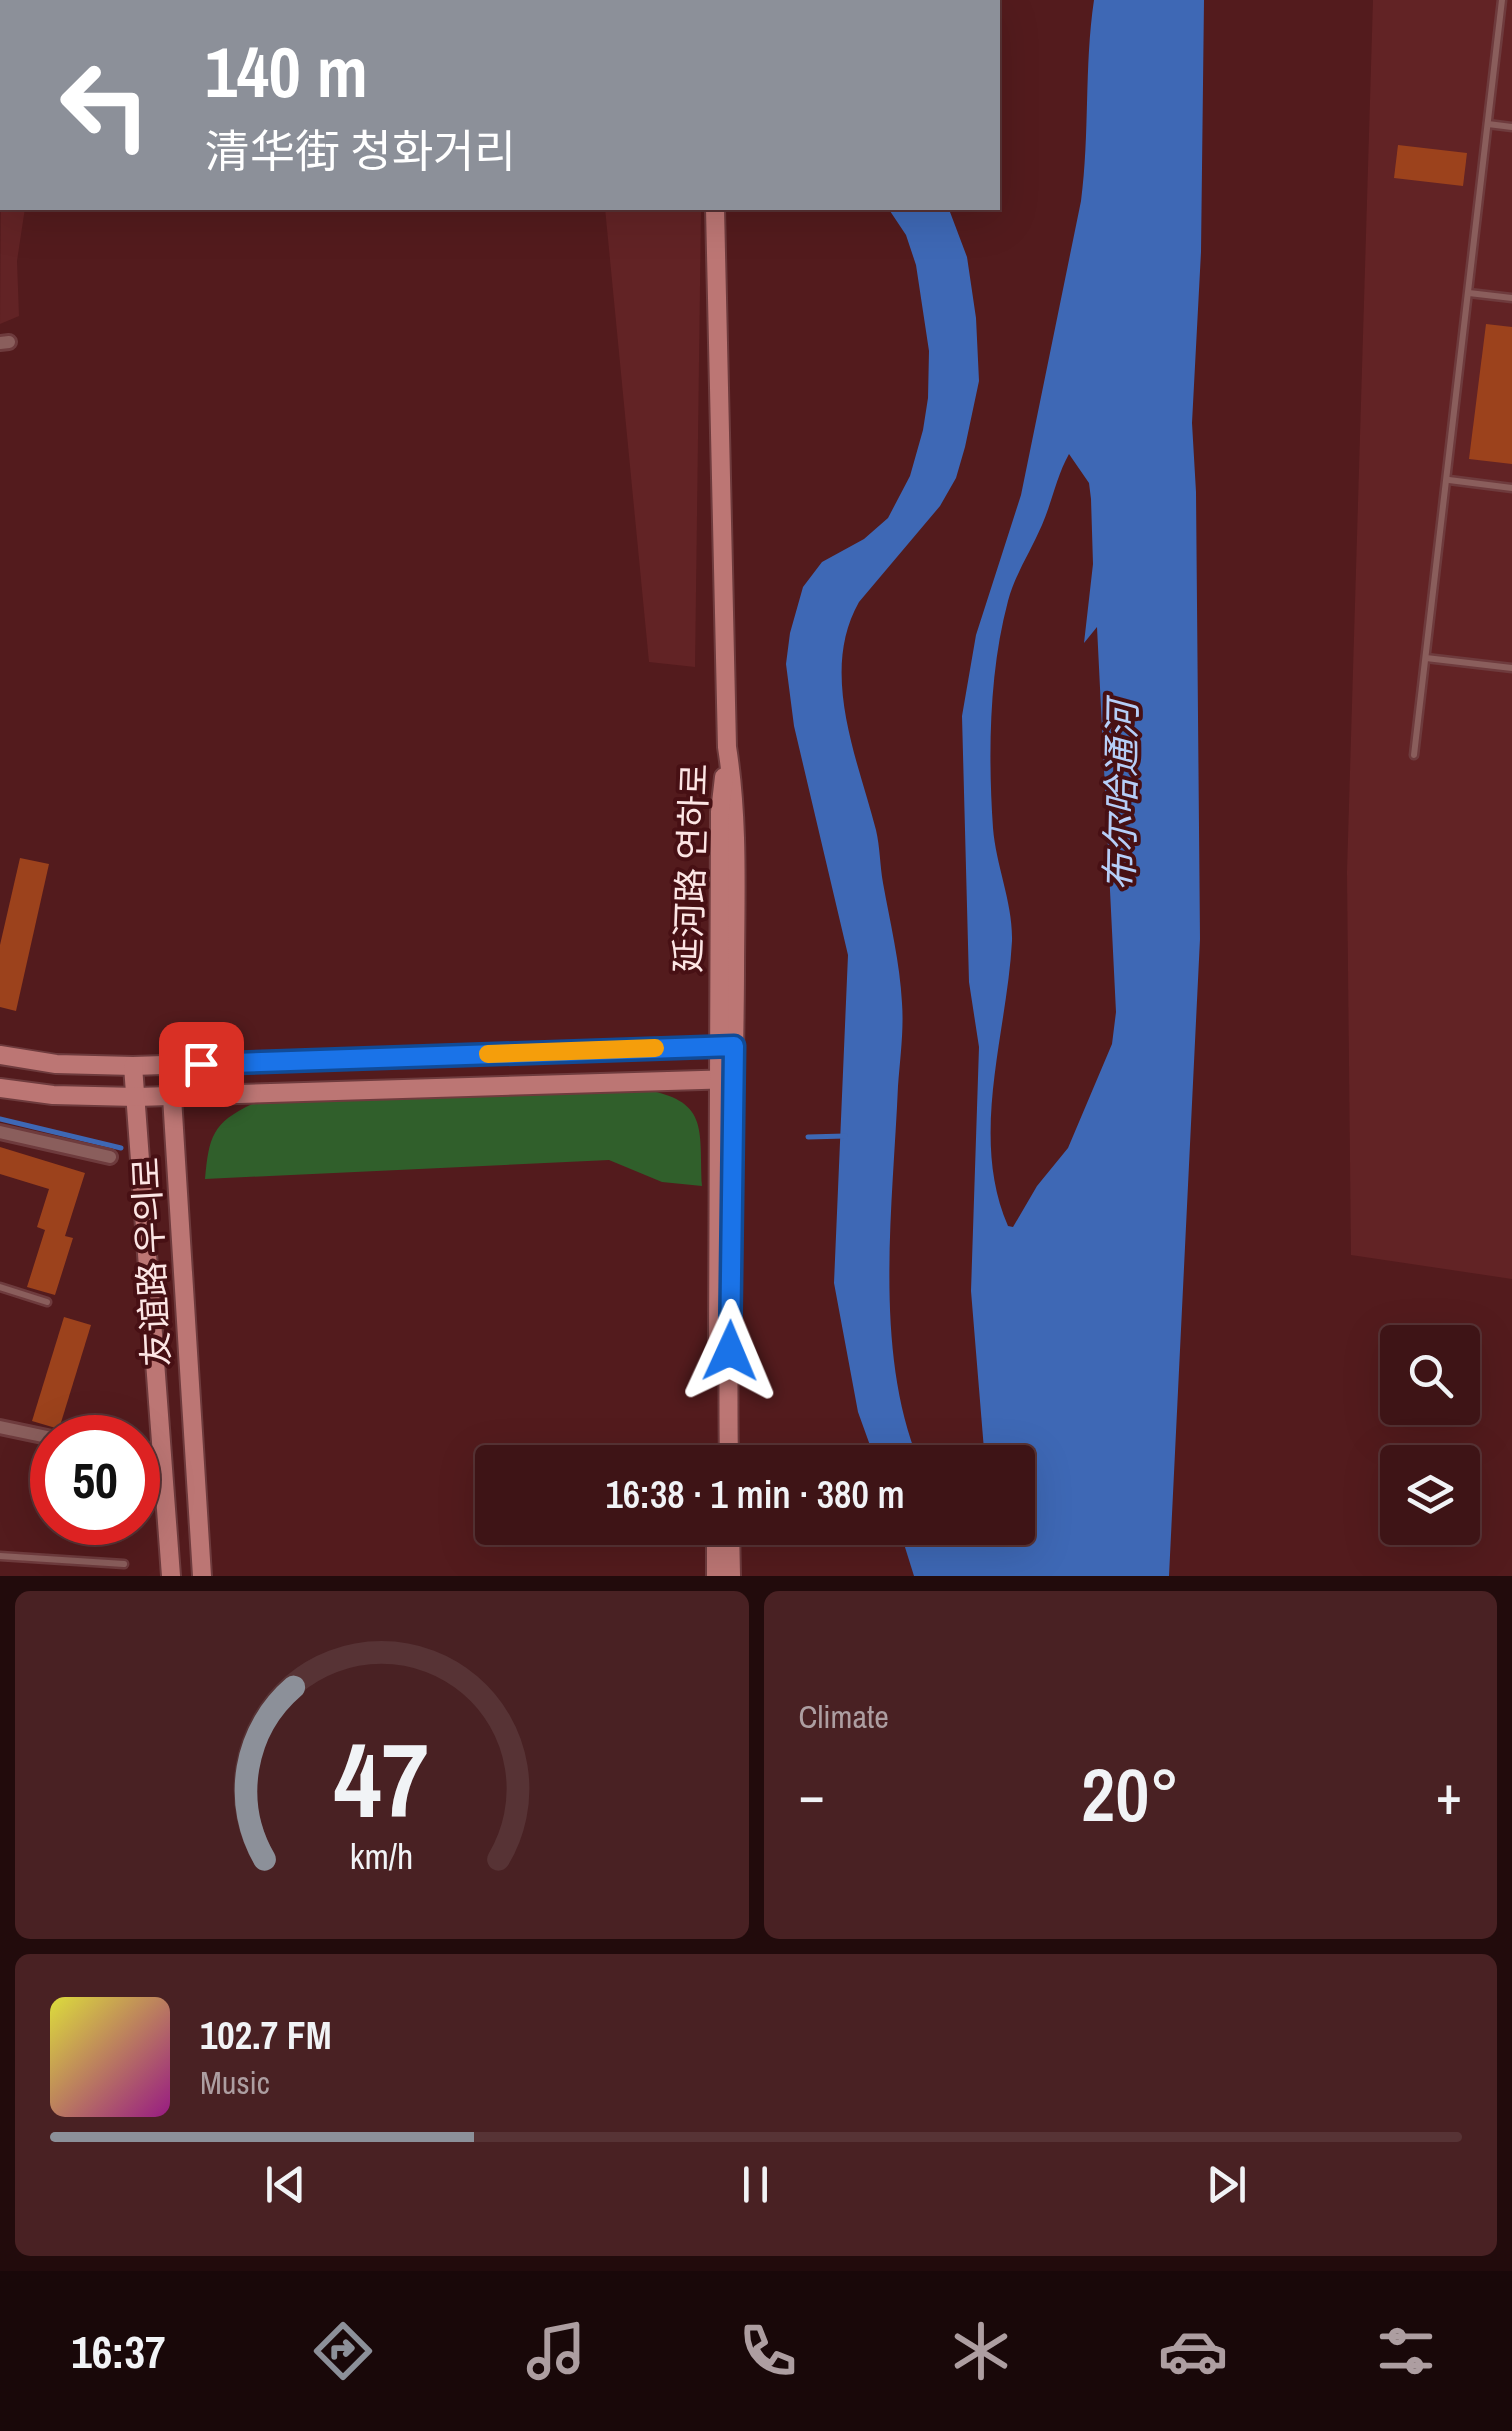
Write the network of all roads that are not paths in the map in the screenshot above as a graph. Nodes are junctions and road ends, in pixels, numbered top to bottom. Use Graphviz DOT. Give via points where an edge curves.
graph roads {
  1 [pos="1502,0"];
  2 [pos="1488,124"];
  3 [pos="1512,127"];
  4 [pos="716,210"];
  5 [pos="1470,293"];
  6 [pos="1512,298"];
  7 [pos="1448,480"];
  8 [pos="1512,488"];
  9 [pos="1426,658"];
  10 [pos="1512,668"];
  11 [pos="1414,754"];
  12 [pos="727,1046"];
  13 [pos="0,1055"];
  14 [pos="170,1064"];
  15 [pos="134,1066"];
  16 [pos="728,1079"];
  17 [pos="0,1088"];
  18 [pos="173,1095"];
  19 [pos="136,1097"];
  20 [pos="0,1132"];
  21 [pos="110,1157"];
  22 [pos="0,1287"];
  23 [pos="47,1302"];
  24 [pos="0,1427"];
  25 [pos="30,1433"];
  26 [pos="717,1445"];
  27 [pos="729,1445"];
  28 [pos="162,1452"];
  29 [pos="716,1545"];
  30 [pos="730,1545"];
  31 [pos="0,1556"];
  32 [pos="124,1564"];
  33 [pos="171,1576"];
  34 [pos="202,1576"];
  35 [pos="716,1576"];
  36 [pos="731,1576"];
  1 -- 2 [label="lane"];
  2 -- 3 [label="lane"];
  2 -- 5 [label="lane"];
  4 -- 12 [label="main road, 延河路 연하로" via="727,747 735,838"];
  5 -- 6 [label="lane"];
  5 -- 7 [label="lane"];
  7 -- 8 [label="lane"];
  7 -- 9 [label="lane"];
  9 -- 10 [label="lane"];
  9 -- 11 [label="lane"];
  12 -- 14 [label="main road"];
  12 -- 16 [label="main road, 延河路 연하로"];
  13 -- 15 [label="main road"];
  14 -- 15 [label="main road"];
  14 -- 18 [label="main road, 友谊路 우의로"];
  15 -- 19 [label="main road, 友谊路 우의로"];
  16 -- 18 [label="main road"];
  16 -- 26 [label="main road, 延河路 연하로"];
  16 -- 27 [label="main road, 延河路 연하로"];
  17 -- 19 [label="main road"];
  18 -- 19 [label="main road"];
  18 -- 34 [label="main road, 友谊路 우의로"];
  19 -- 28 [label="main road, 友谊路 우의로"];
  20 -- 21 [label="street"];
  22 -- 23 [label="lane"];
  24 -- 25 [label="street"];
  28 -- 33 [label="main road, 友谊路 우의로"];
  29 -- 35 [label="main road"];
  30 -- 36 [label="main road"];
  31 -- 32 [label="lane"];
}
